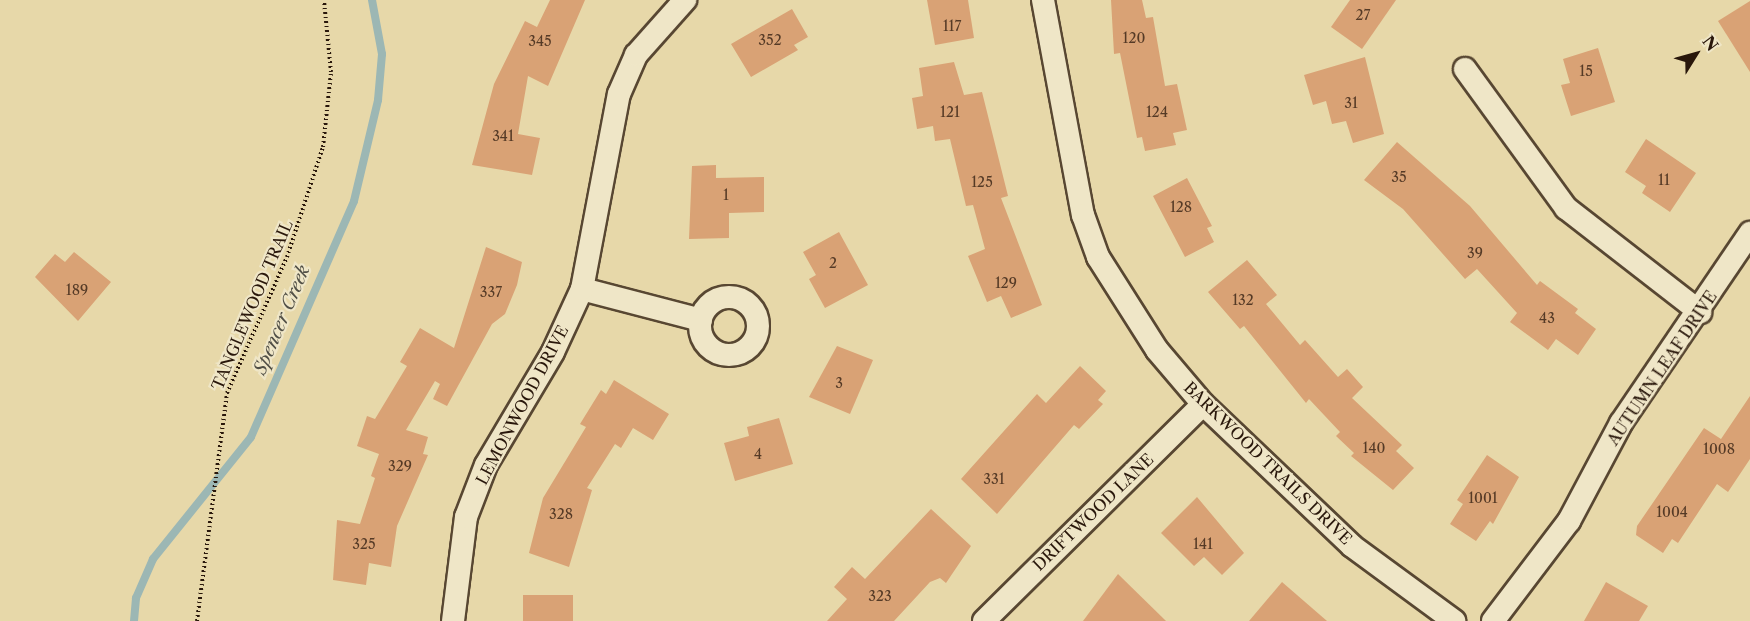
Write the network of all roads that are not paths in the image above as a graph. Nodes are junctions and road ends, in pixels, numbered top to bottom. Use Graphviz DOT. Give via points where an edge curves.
graph roads {
  1 [pos="685,0"];
  2 [pos="1043,0"];
  3 [pos="1465,69"];
  4 [pos="1750,233"];
  5 [pos="582,289"];
  6 [pos="1700,312"];
  7 [pos="700,320"];
  8 [pos="1203,404"];
  9 [pos="453,621"];
  10 [pos="984,621"];
  11 [pos="1454,621"];
  12 [pos="1493,621"];
  1 -- 5 [label="street, LEMONWOOD DRIVE" via="636,55 619,94"];
  2 -- 8 [label="street, BARKWOOD TRAILS DRIVE" via="1083,215 1098,257 1157,350"];
  3 -- 6 [label="street" via="1566,208"];
  4 -- 6 [label="street, AUTUMN LEAF DRIVE"];
  5 -- 7 [label="street"];
  5 -- 9 [label="street, LEMONWOOD DRIVE" via="474,496 466,517"];
  6 -- 12 [label="street, AUTUMN LEAF DRIVE" via="1621,423 1569,521"];
  8 -- 10 [label="street, DRIFTWOOD LANE"];
  8 -- 11 [label="street, BARKWOOD TRAILS DRIVE" via="1352,546"];
}
